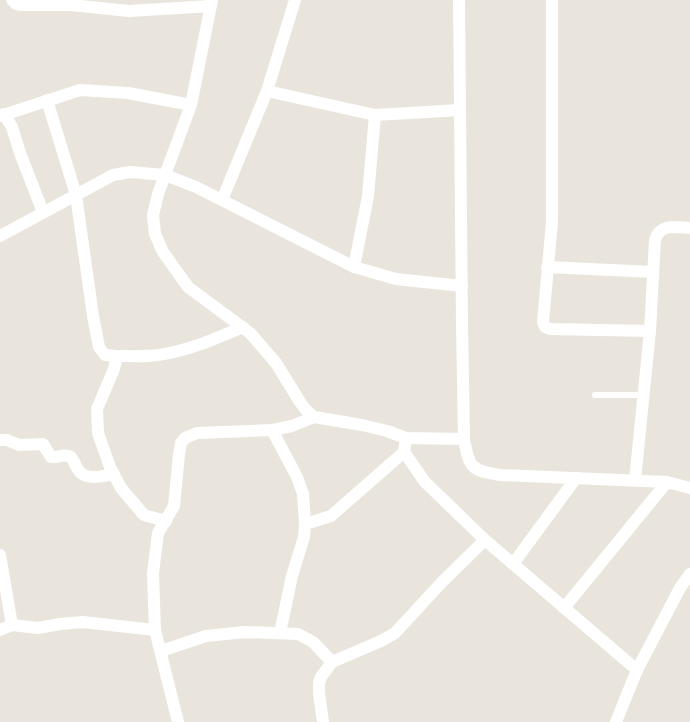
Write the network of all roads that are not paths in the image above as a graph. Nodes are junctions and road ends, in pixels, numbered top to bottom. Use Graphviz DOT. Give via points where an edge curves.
graph roads {
  1 [pos="12,0"];
  2 [pos="295,0"];
  3 [pos="459,0"];
  4 [pos="552,0"];
  5 [pos="211,3"];
  6 [pos="128,5"];
  7 [pos="267,91"];
  8 [pos="47,100"];
  9 [pos="191,105"];
  10 [pos="460,110"];
  11 [pos="2,115"];
  12 [pos="375,115"];
  13 [pos="165,175"];
  14 [pos="76,195"];
  15 [pos="222,200"];
  16 [pos="43,212"];
  17 [pos="690,228"];
  18 [pos="0,236"];
  19 [pos="354,267"];
  20 [pos="548,268"];
  21 [pos="653,272"];
  22 [pos="462,286"];
  23 [pos="243,327"];
  24 [pos="650,331"];
  25 [pos="117,356"];
  26 [pos="595,395"];
  27 [pos="643,395"];
  28 [pos="314,417"];
  29 [pos="272,430"];
  30 [pos="406,438"];
  31 [pos="464,439"];
  32 [pos="0,440"];
  33 [pos="404,452"];
  34 [pos="114,474"];
  35 [pos="576,478"];
  36 [pos="635,480"];
  37 [pos="667,482"];
  38 [pos="690,488"];
  39 [pos="166,521"];
  40 [pos="305,524"];
  41 [pos="485,540"];
  42 [pos="0,555"];
  43 [pos="513,564"];
  44 [pos="690,574"];
  45 [pos="564,608"];
  46 [pos="12,625"];
  47 [pos="0,630"];
  48 [pos="155,630"];
  49 [pos="280,633"];
  50 [pos="161,651"];
  51 [pos="332,662"];
  52 [pos="637,670"];
  53 [pos="178,722"];
  54 [pos="323,722"];
  55 [pos="616,722"];
  1 -- 6 [label="street" via="20,5"];
  2 -- 7 [label="street"];
  3 -- 10 [label="street"];
  4 -- 20 [label="street" via="552,222"];
  5 -- 6 [label="street"];
  5 -- 9 [label="street"];
  7 -- 12 [label="street"];
  7 -- 15 [label="street"];
  8 -- 9 [label="street" via="80,90 95,90 128,93"];
  8 -- 11 [label="street"];
  8 -- 14 [label="street"];
  9 -- 13 [label="street"];
  10 -- 12 [label="street"];
  10 -- 22 [label="street"];
  11 -- 16 [label="street" via="12,127"];
  12 -- 19 [label="street" via="368,196"];
  13 -- 14 [label="street" via="120,173"];
  13 -- 15 [label="street"];
  13 -- 23 [label="street" via="153,214 158,242 188,287"];
  14 -- 16 [label="street"];
  14 -- 25 [label="street" via="99,347 105,354"];
  15 -- 19 [label="street"];
  16 -- 18 [label="street"];
  17 -- 21 [label="street" via="661,229 657,234"];
  19 -- 22 [label="street" via="396,279"];
  20 -- 21 [label="street"];
  20 -- 24 [label="street" via="542,319 545,327"];
  21 -- 24 [label="street"];
  22 -- 31 [label="street"];
  23 -- 25 [label="street" via="182,351 156,356"];
  23 -- 28 [label="street" via="276,363 300,402"];
  24 -- 27 [label="street"];
  25 -- 34 [label="street" via="97,410 98,433"];
  26 -- 27 [label="lane"];
  27 -- 36 [label="street"];
  28 -- 29 [label="street" via="292,426"];
  28 -- 30 [label="street" via="362,425"];
  29 -- 39 [label="street" via="197,434 185,438 179,454 174,506"];
  29 -- 40 [label="street" via="298,477 303,494"];
  30 -- 31 [label="street"];
  30 -- 33 [label="street"];
  31 -- 35 [label="street" via="470,463 478,470 500,475"];
  32 -- 34 [label="street" via="19,445 42,444 51,457 71,457 84,475 94,477"];
  33 -- 40 [label="street" via="331,516"];
  33 -- 41 [label="street" via="425,482"];
  34 -- 39 [label="street" via="121,488 144,515"];
  35 -- 36 [label="street"];
  35 -- 43 [label="street"];
  36 -- 37 [label="street"];
  37 -- 38 [label="street"];
  37 -- 45 [label="street"];
  39 -- 48 [label="street" via="158,533 154,562"];
  40 -- 49 [label="street"];
  41 -- 43 [label="street"];
  41 -- 51 [label="street" via="394,633"];
  42 -- 46 [label="street"];
  43 -- 45 [label="street"];
  44 -- 52 [label="street"];
  45 -- 52 [label="street"];
  46 -- 47 [label="street"];
  46 -- 48 [label="street" via="38,628 83,622"];
  48 -- 50 [label="street"];
  49 -- 50 [label="street" via="245,632 206,636"];
  49 -- 51 [label="street" via="298,634 307,638"];
  50 -- 53 [label="street"];
  51 -- 54 [label="street" via="319,683"];
  52 -- 55 [label="street"];
}
